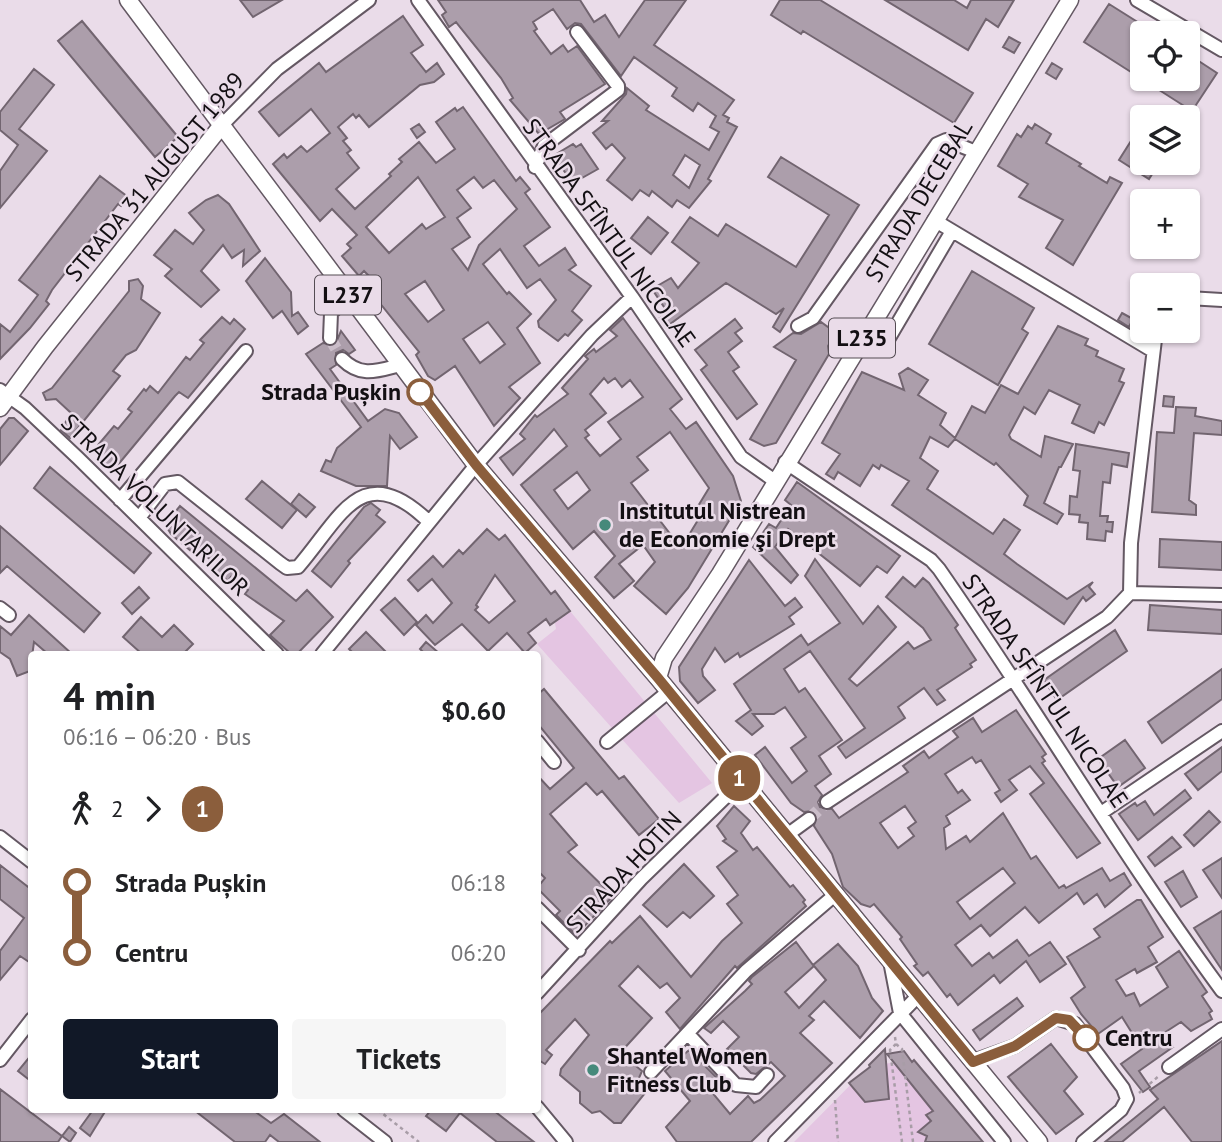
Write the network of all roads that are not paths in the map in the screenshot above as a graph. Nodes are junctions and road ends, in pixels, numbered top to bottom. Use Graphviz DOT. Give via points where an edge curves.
graph roads {
  1 [pos="128,0"];
  2 [pos="369,0"];
  3 [pos="418,0"];
  4 [pos="1070,0"];
  5 [pos="1137,0"];
  6 [pos="577,32"];
  7 [pos="1222,51"];
  8 [pos="222,125"];
  9 [pos="976,152"];
  10 [pos="535,166"];
  11 [pos="934,220"];
  12 [pos="952,232"];
  13 [pos="348,296"];
  14 [pos="632,298"];
  15 [pos="1200,299"];
  16 [pos="1222,300"];
  17 [pos="798,326"];
  18 [pos="865,333"];
  19 [pos="330,338"];
  20 [pos="1154,343"];
  21 [pos="246,351"];
  22 [pos="1153,351"];
  23 [pos="342,359"];
  24 [pos="400,365"];
  25 [pos="3,397"];
  26 [pos="785,462"];
  27 [pos="476,465"];
  28 [pos="775,481"];
  29 [pos="120,500"];
  30 [pos="139,518"];
  31 [pos="429,522"];
  32 [pos="1130,593"];
  33 [pos="1222,595"];
  34 [pos="274,651"];
  35 [pos="324,651"];
  36 [pos="1013,676"];
  37 [pos="658,678"];
  38 [pos="668,692"];
  39 [pos="1222,731"];
  40 [pos="607,742"];
  41 [pos="541,746"];
  42 [pos="554,762"];
  43 [pos="742,781"];
  44 [pos="827,802"];
  45 [pos="1101,813"];
  46 [pos="808,819"];
  47 [pos="787,835"];
  48 [pos="0,837"];
  49 [pos="28,859"];
  50 [pos="836,894"];
  51 [pos="541,912"];
  52 [pos="579,950"];
  53 [pos="889,957"];
  54 [pos="541,989"];
  55 [pos="1222,991"];
  56 [pos="919,995"];
  57 [pos="900,1013"];
  58 [pos="28,1024"];
  59 [pos="1222,1029"];
  60 [pos="688,1034"];
  61 [pos="0,1060"];
  62 [pos="973,1062"];
  63 [pos="1169,1067"];
  64 [pos="651,1072"];
  65 [pos="767,1075"];
  66 [pos="541,1112"];
  67 [pos="348,1113"];
  68 [pos="385,1142"];
  69 [pos="566,1142"];
  70 [pos="775,1142"];
  71 [pos="1004,1142"];
  72 [pos="1039,1142"];
  73 [pos="1083,1142"];
  1 -- 8 [label="main road, L237"];
  2 -- 8 [label="street, STRADA 31 AUGUST 1989" via="277,69"];
  3 -- 10 [label="street, STRADA SFÎNTUL NICOLAE"];
  4 -- 9 [label="main road, STRADA DECEBAL / L235"];
  5 -- 7 [label="street"];
  6 -- 10 [label="street" via="618,90 544,146"];
  8 -- 13 [label="main road, L237"];
  8 -- 25 [label="main road, STRADA 31 AUGUST 1989"];
  9 -- 11 [label="main road, STRADA DECEBAL / L235"];
  9 -- 17 [label="street" via="946,140 937,144 813,318"];
  10 -- 14 [label="street, STRADA SFÎNTUL NICOLAE"];
  11 -- 12 [label="street"];
  11 -- 18 [label="main road, STRADA DECEBAL / L235"];
  12 -- 18 [label="street" via="889,338 880,341"];
  12 -- 22 [label="street"];
  13 -- 19 [label="street" via="331,313"];
  13 -- 24 [label="main road, L237"];
  14 -- 27 [label="street" via="592,335"];
  14 -- 28 [label="street, STRADA SFÎNTUL NICOLAE" via="741,457"];
  15 -- 16 [label="street"];
  18 -- 26 [label="main road, STRADA DECEBAL / L235"];
  20 -- 22 [label="street"];
  21 -- 29 [label="street"];
  22 -- 32 [label="street" via="1131,543"];
  23 -- 24 [label="street" via="353,370 368,373"];
  24 -- 27 [label="main road, L237"];
  25 -- 29 [label="street, STRADA VOLUNTARILOR" via="25,408"];
  26 -- 28 [label="main road, STRADA DECEBAL / L235"];
  26 -- 36 [label="street, STRADA SFÎNTUL NICOLAE" via="931,561"];
  27 -- 31 [label="street"];
  27 -- 37 [label="main road, L237"];
  28 -- 37 [label="main road, STRADA DECEBAL / L235" via="664,658"];
  29 -- 30 [label="street, STRADA VOLUNTARILOR"];
  30 -- 31 [label="street" via="165,484 178,482 293,569 355,498 370,494 397,497"];
  30 -- 34 [label="street, STRADA VOLUNTARILOR"];
  31 -- 35 [label="street"];
  32 -- 33 [label="street"];
  32 -- 36 [label="street" via="1107,617"];
  36 -- 44 [label="street"];
  36 -- 45 [label="street, STRADA SFÎNTUL NICOLAE"];
  37 -- 38 [label="main road, L237"];
  38 -- 40 [label="street"];
  38 -- 43 [label="main road, L237"];
  39 -- 45 [label="street"];
  41 -- 42 [label="street"];
  43 -- 47 [label="main road, L237"];
  43 -- 52 [label="street, STRADA HOTIN" via="641,879"];
  45 -- 55 [label="street, STRADA SFÎNTUL NICOLAE"];
  46 -- 47 [label="street"];
  47 -- 50 [label="main road, L237"];
  48 -- 49 [label="street"];
  50 -- 53 [label="main road, L237"];
  50 -- 60 [label="street" via="746,971"];
  51 -- 52 [label="street"];
  52 -- 54 [label="street, STRADA HOTIN"];
  53 -- 56 [label="main road, L237"];
  53 -- 57 [label="street"];
  56 -- 57 [label="street"];
  56 -- 62 [label="main road, L237"];
  57 -- 70 [label="street"];
  57 -- 71 [label="street"];
  58 -- 61 [label="street"];
  59 -- 63 [label="street"];
  60 -- 64 [label="street"];
  60 -- 65 [label="street" via="736,1085 756,1087"];
  62 -- 72 [label="main road, L237"];
  62 -- 73 [label="street" via="1015,1046 1049,1021 1062,1018 1075,1024 1124,1088 1126,1099 1121,1110"];
  66 -- 69 [label="street"];
  67 -- 68 [label="street"];
}
